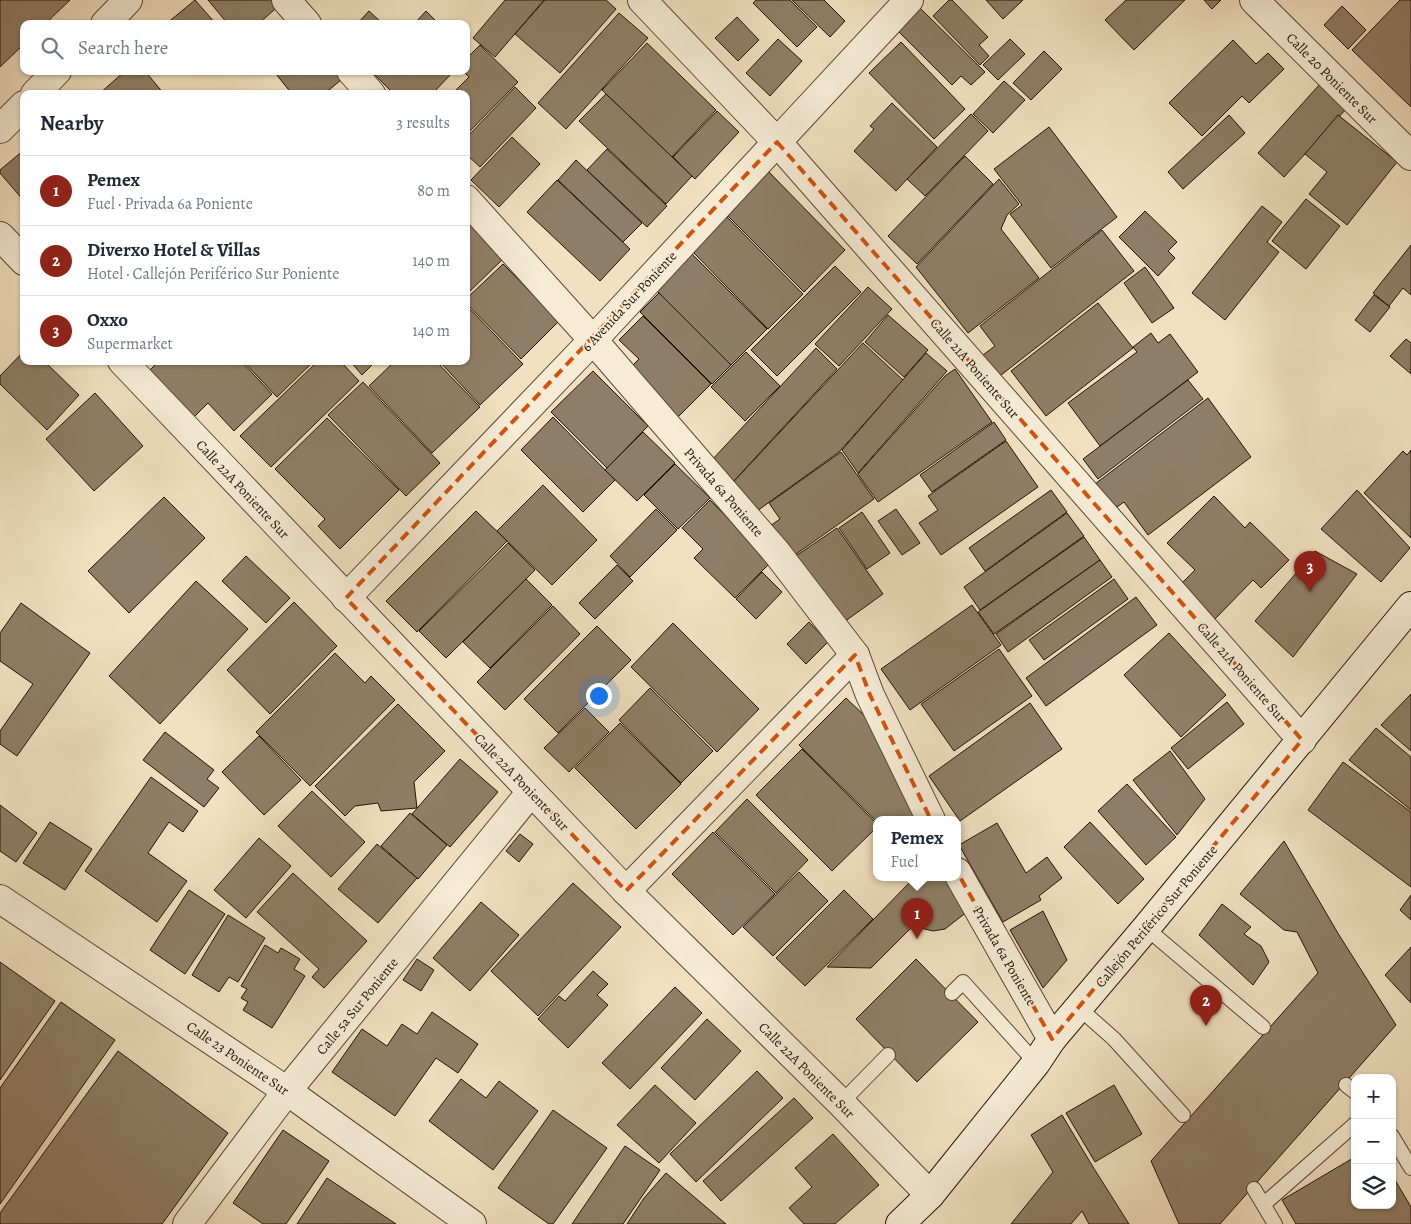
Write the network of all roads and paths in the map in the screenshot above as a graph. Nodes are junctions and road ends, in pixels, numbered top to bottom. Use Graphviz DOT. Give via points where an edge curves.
graph roads {
  1 [pos="128,0"];
  2 [pos="286,0"];
  3 [pos="642,0"];
  4 [pos="909,0"];
  5 [pos="1254,0"];
  6 [pos="109,20"];
  7 [pos="304,20"];
  8 [pos="53,75"];
  9 [pos="354,75"];
  10 [pos="39,90"];
  11 [pos="368,90"];
  12 [pos="20,109"];
  13 [pos="0,129"];
  14 [pos="777,142"];
  15 [pos="1411,156"];
  16 [pos="470,203"];
  17 [pos="0,236"];
  18 [pos="20,256"];
  19 [pos="594,340"];
  20 [pos="126,365"];
  21 [pos="346,598"];
  22 [pos="1411,607"];
  23 [pos="855,655"];
  24 [pos="1302,740"];
  25 [pos="531,792"];
  26 [pos="929,816"];
  27 [pos="961,879"];
  28 [pos="626,891"];
  29 [pos="0,899"];
  30 [pos="1146,928"];
  31 [pos="952,993"];
  32 [pos="1079,1008"];
  33 [pos="1263,1027"];
  34 [pos="1052,1039"];
  35 [pos="888,1055"];
  36 [pos="1036,1063"];
  37 [pos="287,1091"];
  38 [pos="841,1103"];
  39 [pos="1183,1114"];
  40 [pos="1351,1128"];
  41 [pos="1396,1143"];
  42 [pos="1411,1168"];
  43 [pos="1254,1189"];
  44 [pos="930,1195"];
  45 [pos="1264,1204"];
  46 [pos="187,1224"];
  47 [pos="472,1224"];
  48 [pos="900,1224"];
  49 [pos="1275,1224"];
  1 -- 6 [label="street"];
  2 -- 7 [label="street"];
  3 -- 14 [label="street, Calle 21A Poniente Sur"];
  4 -- 14 [label="street, 6 Avenida Sur Poniente"];
  5 -- 15 [label="street, Calle 20 Poniente Sur"];
  8 -- 10 [label="street"];
  9 -- 11 [label="street"];
  12 -- 13 [label="street"];
  14 -- 19 [label="street, 6 Avenida Sur Poniente"];
  14 -- 24 [label="street, Calle 21A Poniente Sur"];
  16 -- 19 [label="street, Privada 6a Poniente"];
  17 -- 18 [label="street"];
  19 -- 21 [label="street, 6 Avenida Sur Poniente"];
  19 -- 23 [label="street, Privada 6a Poniente" via="777,553"];
  20 -- 21 [label="street, Calle 22A Poniente Sur"];
  21 -- 25 [label="street, Calle 22A Poniente Sur"];
  22 -- 24 [label="street, Callejón Periférico Sur Poniente"];
  23 -- 26 [label="street, Privada 6a Poniente" via="870,695"];
  23 -- 28 [label="street"];
  24 -- 30 [label="street, Callejón Periférico Sur Poniente"];
  25 -- 28 [label="street, Calle 22A Poniente Sur"];
  25 -- 37 [label="street, Calle 5a Sur Poniente"];
  27 -- 34 [label="street, Privada 6a Poniente"];
  28 -- 38 [label="street, Calle 22A Poniente Sur"];
  29 -- 37 [label="street, Calle 23 Poniente Sur"];
  30 -- 32 [label="street, Callejón Periférico Sur Poniente"];
  30 -- 33 [label="lane"];
  31 -- 36 [label="lane" via="963,982"];
  32 -- 34 [label="street, Callejón Periférico Sur Poniente"];
  32 -- 39 [label="lane" via="1114,1039"];
  34 -- 36 [label="street, Callejón Periférico Sur Poniente"];
  35 -- 38 [label="lane"];
  36 -- 44 [label="street, Callejón Periférico Sur Poniente"];
  37 -- 46 [label="street, Calle 5a Sur Poniente"];
  37 -- 47 [label="street, Calle 23 Poniente Sur"];
  38 -- 44 [label="street, Calle 22A Poniente Sur"];
  40 -- 45 [label="lane"];
  41 -- 42 [label="lane"];
  43 -- 45 [label="lane"];
  44 -- 48 [label="street, Callejón Periférico Sur Poniente"];
  45 -- 49 [label="lane"];
}
